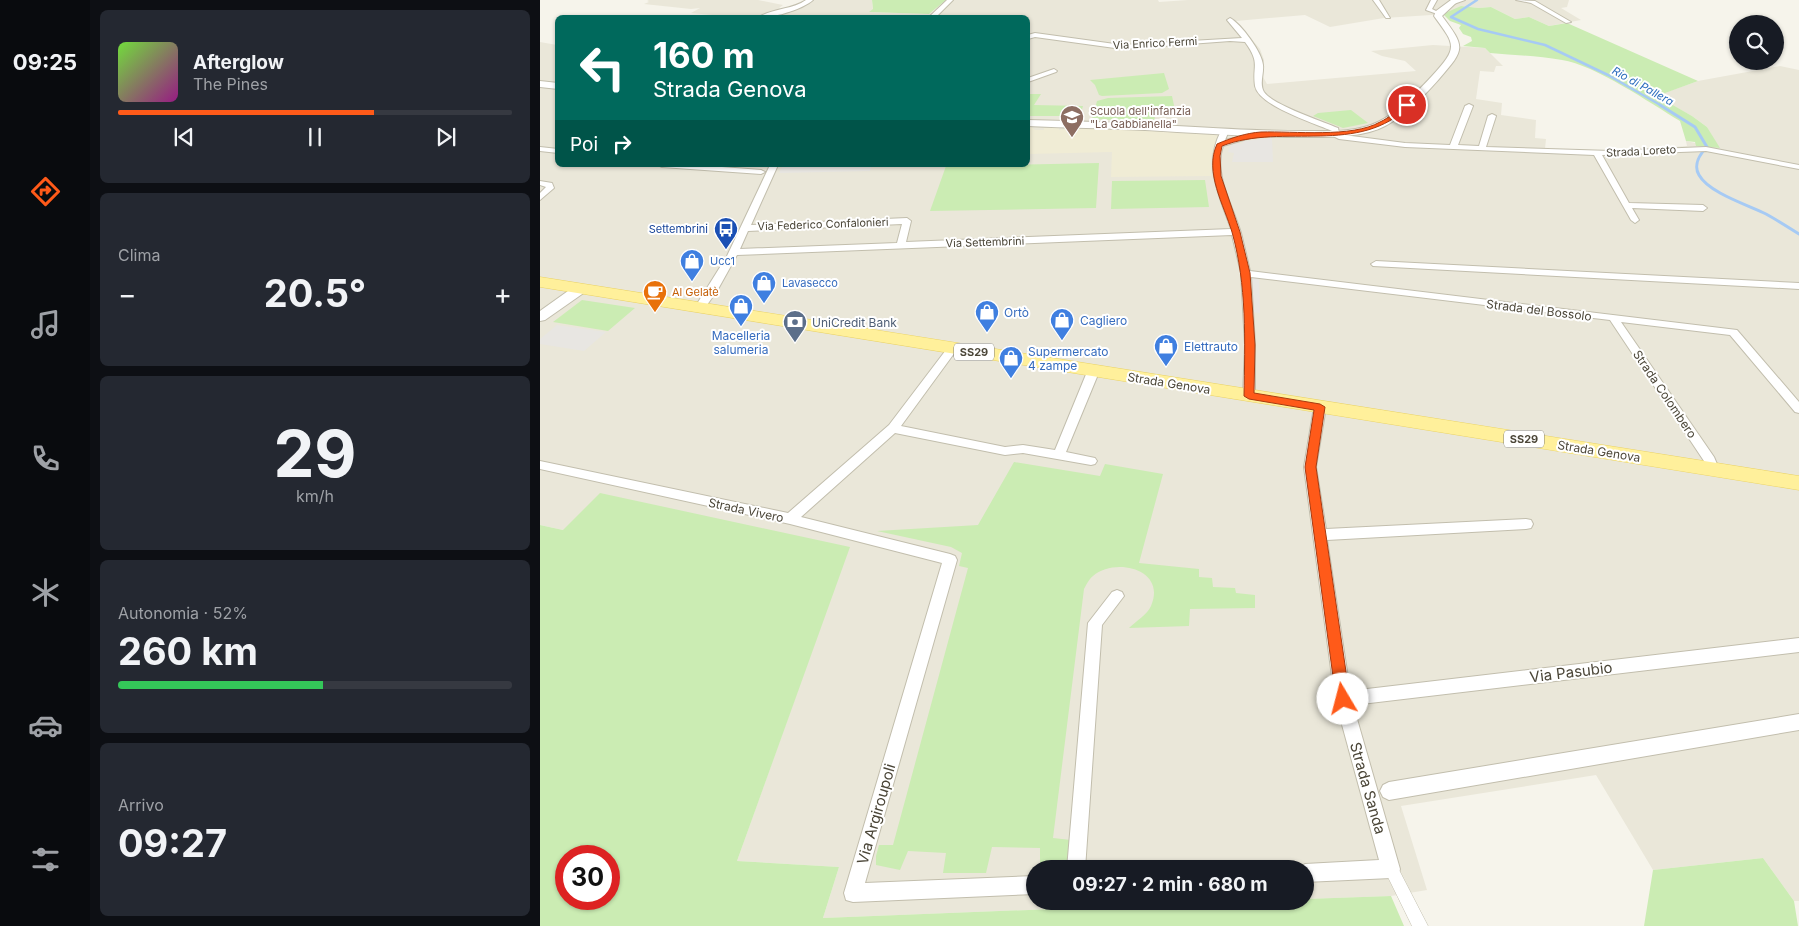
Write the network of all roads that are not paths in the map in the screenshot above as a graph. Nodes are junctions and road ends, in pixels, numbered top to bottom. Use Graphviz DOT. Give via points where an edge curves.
graph roads {
  1 [pos="810,0"];
  2 [pos="950,0"];
  3 [pos="1376,0"];
  4 [pos="1434,0"];
  5 [pos="1462,0"];
  6 [pos="1518,0"];
  7 [pos="1453,2"];
  8 [pos="1438,14"];
  9 [pos="765,15"];
  10 [pos="934,15"];
  11 [pos="1388,17"];
  12 [pos="1230,20"];
  13 [pos="1568,22"];
  14 [pos="1030,36"];
  15 [pos="1246,40"];
  16 [pos="1054,71"];
  17 [pos="1030,79"];
  18 [pos="540,84"];
  19 [pos="555,86"];
  20 [pos="1469,106"];
  21 [pos="1492,116"];
  22 [pos="1030,123"];
  23 [pos="1224,133"];
  24 [pos="1260,134"];
  25 [pos="1336,134"];
  26 [pos="1219,145"];
  27 [pos="1453,147"];
  28 [pos="1482,148"];
  29 [pos="540,149"];
  30 [pos="555,151"];
  31 [pos="1597,153"];
  32 [pos="1799,166"];
  33 [pos="690,167"];
  34 [pos="773,167"];
  35 [pos="761,172"];
  36 [pos="540,183"];
  37 [pos="540,197"];
  38 [pos="1627,205"];
  39 [pos="1703,208"];
  40 [pos="1635,220"];
  41 [pos="745,228"];
  42 [pos="1236,232"];
  43 [pos="901,246"];
  44 [pos="733,252"];
  45 [pos="1376,264"];
  46 [pos="1246,273"];
  47 [pos="540,282"];
  48 [pos="1799,286"];
  49 [pos="580,289"];
  50 [pos="700,307"];
  51 [pos="540,317"];
  52 [pos="1614,319"];
  53 [pos="953,348"];
  54 [pos="1093,372"];
  55 [pos="1249,396"];
  56 [pos="1320,407"];
  57 [pos="1799,409"];
  58 [pos="893,428"];
  59 [pos="1059,455"];
  60 [pos="1091,461"];
  61 [pos="540,465"];
  62 [pos="1714,469"];
  63 [pos="1799,483"];
  64 [pos="790,519"];
  65 [pos="1526,524"];
  66 [pos="1320,535"];
  67 [pos="950,560"];
  68 [pos="1117,596"];
  69 [pos="1799,645"];
  70 [pos="1343,699"];
  71 [pos="1799,722"];
  72 [pos="1389,791"];
  73 [pos="1077,860"];
  74 [pos="1391,869"];
  75 [pos="1314,873"];
  76 [pos="1026,885"];
  77 [pos="1420,926"];
  1 -- 9 [label="street"];
  2 -- 10 [label="street"];
  3 -- 11 [label="street"];
  4 -- 8 [label="street" via="1429,10"];
  5 -- 7 [label="street"];
  6 -- 13 [label="street" via="1533,2"];
  7 -- 8 [label="street"];
  8 -- 25 [label="street" via="1454,37 1456,49 1451,60 1421,94 1383,124"];
  12 -- 15 [label="street"];
  14 -- 15 [label="street, Via Enrico Fermi" via="1122,47"];
  15 -- 25 [label="street" via="1259,62 1259,89 1263,95 1335,130"];
  16 -- 17 [label="street"];
  18 -- 19 [label="street"];
  20 -- 27 [label="street"];
  21 -- 28 [label="street"];
  22 -- 23 [label="street"];
  23 -- 24 [label="street"];
  23 -- 26 [label="street"];
  24 -- 25 [label="street"];
  24 -- 26 [label="street"];
  25 -- 27 [label="street, Strada Loreto" via="1381,142"];
  26 -- 42 [label="street" via="1217,176"];
  27 -- 28 [label="street, Strada Loreto"];
  28 -- 31 [label="street, Strada Loreto"];
  29 -- 30 [label="street"];
  31 -- 32 [label="street, Strada Loreto" via="1707,149"];
  31 -- 38 [label="street"];
  33 -- 35 [label="street"];
  34 -- 41 [label="street"];
  36 -- 37 [label="street" via="550,188"];
  38 -- 39 [label="street"];
  38 -- 40 [label="street"];
  41 -- 43 [label="street, Via Federico Confalonieri" via="907,221"];
  41 -- 44 [label="street"];
  42 -- 43 [label="street, Via Settembrini"];
  42 -- 46 [label="street"];
  43 -- 44 [label="street, Via Settembrini"];
  44 -- 50 [label="street"];
  45 -- 48 [label="street"];
  46 -- 52 [label="street, Strada del Bossolo"];
  46 -- 55 [label="street"];
  47 -- 49 [label="main road, Strada Genova / SS29"];
  49 -- 50 [label="main road, Strada Genova / SS29"];
  49 -- 51 [label="street"];
  50 -- 53 [label="main road, Strada Genova / SS29"];
  52 -- 57 [label="street, Strada del Bossolo" via="1733,332"];
  52 -- 62 [label="street, Strada Colombero"];
  53 -- 54 [label="main road, Strada Genova / SS29"];
  53 -- 58 [label="street"];
  54 -- 55 [label="main road, Strada Genova / SS29"];
  54 -- 59 [label="street"];
  55 -- 56 [label="main road, Strada Genova / SS29"];
  56 -- 62 [label="main road, Strada Genova / SS29"];
  56 -- 66 [label="street, Strada Sanda" via="1310,467"];
  58 -- 59 [label="street" via="1005,451 1024,449"];
  58 -- 64 [label="street"];
  59 -- 60 [label="street"];
  61 -- 64 [label="street, Strada Vivero"];
  62 -- 63 [label="main road, Strada Genova / SS29"];
  64 -- 67 [label="street, Strada Vivero"];
  65 -- 66 [label="street"];
  66 -- 70 [label="street, Strada Sanda"];
  67 -- 76 [label="street, Via Argiroupoli" via="853,893"];
  68 -- 73 [label="street" via="1095,623"];
  69 -- 70 [label="street, Via Pasubio"];
  70 -- 74 [label="street, Strada Sanda"];
  71 -- 72 [label="street"];
  74 -- 75 [label="street"];
  74 -- 77 [label="street, Strada Sanda"];
}
